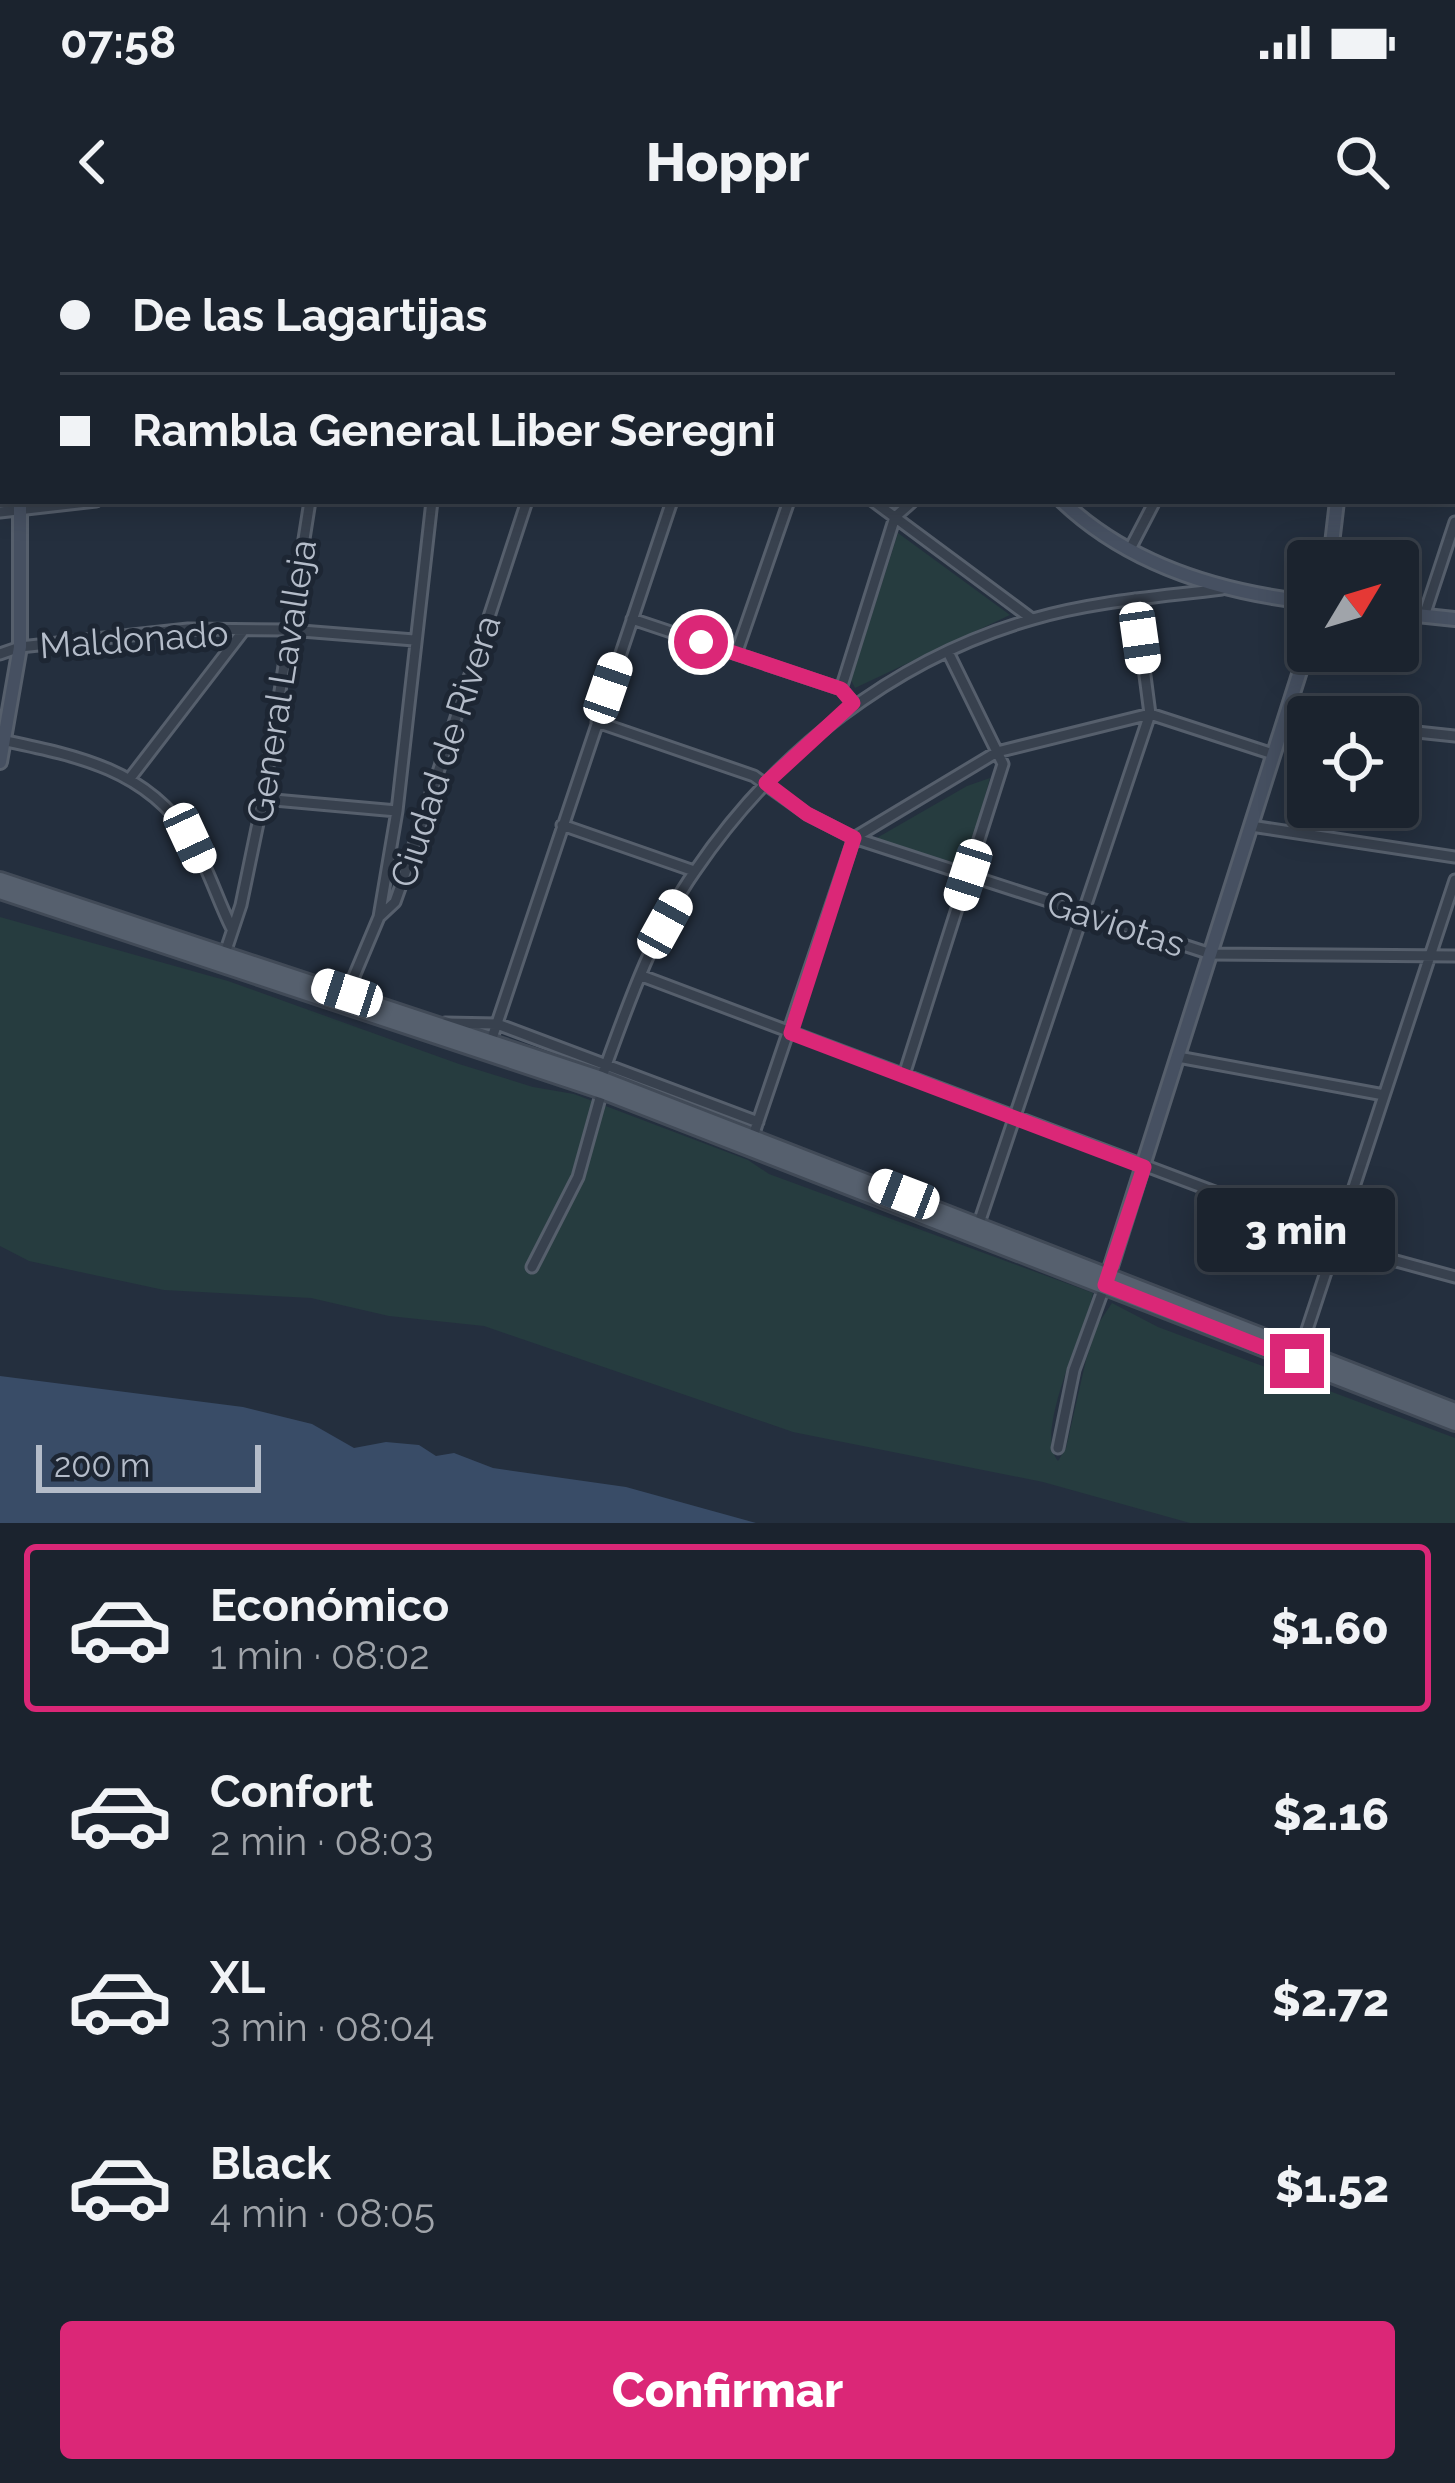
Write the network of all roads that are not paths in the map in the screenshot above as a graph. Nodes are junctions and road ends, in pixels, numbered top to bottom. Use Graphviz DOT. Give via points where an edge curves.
graph roads {
  1 [pos="310,504"];
  2 [pos="432,504"];
  3 [pos="526,504"];
  4 [pos="670,504"];
  5 [pos="788,504"];
  6 [pos="877,504"];
  7 [pos="910,504"];
  8 [pos="1066,504"];
  9 [pos="1153,504"];
  10 [pos="1337,504"];
  11 [pos="20,505"];
  12 [pos="0,512"];
  13 [pos="895,517"];
  14 [pos="1455,522"];
  15 [pos="1332,540"];
  16 [pos="1130,549"];
  17 [pos="1222,589"];
  18 [pos="1135,599"];
  19 [pos="1287,599"];
  20 [pos="1419,615"];
  21 [pos="1424,616"];
  22 [pos="1032,619"];
  23 [pos="1455,619"];
  24 [pos="632,620"];
  25 [pos="289,630"];
  26 [pos="244,631"];
  27 [pos="414,640"];
  28 [pos="20,647"];
  29 [pos="948,652"];
  30 [pos="736,654"];
  31 [pos="0,655"];
  32 [pos="1300,672"];
  33 [pos="841,689"];
  34 [pos="853,703"];
  35 [pos="1150,714"];
  36 [pos="1285,718"];
  37 [pos="597,722"];
  38 [pos="1419,732"];
  39 [pos="1455,736"];
  40 [pos="6,741"];
  41 [pos="997,752"];
  42 [pos="1273,754"];
  43 [pos="0,762"];
  44 [pos="131,777"];
  45 [pos="766,783"];
  46 [pos="263,799"];
  47 [pos="397,811"];
  48 [pos="562,825"];
  49 [pos="1251,826"];
  50 [pos="854,838"];
  51 [pos="1455,857"];
  52 [pos="694,871"];
  53 [pos="968,875"];
  54 [pos="0,880"];
  55 [pos="1455,880"];
  56 [pos="0,891"];
  57 [pos="1086,912"];
  58 [pos="379,917"];
  59 [pos="232,929"];
  60 [pos="226,953"];
  61 [pos="1211,954"];
  62 [pos="1455,956"];
  63 [pos="1430,957"];
  64 [pos="642,976"];
  65 [pos="347,993"];
  66 [pos="438,1023"];
  67 [pos="497,1024"];
  68 [pos="791,1033"];
  69 [pos="491,1041"];
  70 [pos="1178,1057"];
  71 [pos="904,1075"];
  72 [pos="603,1078"];
  73 [pos="1384,1095"];
  74 [pos="1015,1117"];
  75 [pos="756,1129"];
  76 [pos="1144,1167"];
  77 [pos="979,1223"];
  78 [pos="1336,1242"];
  79 [pos="532,1267"];
  80 [pos="1455,1276"];
  81 [pos="1107,1280"];
  82 [pos="1300,1351"];
  83 [pos="1455,1411"];
  84 [pos="1455,1423"];
  85 [pos="1058,1448"];
  1 -- 25 [label="street, General Lavalleja"];
  2 -- 27 [label="street"];
  3 -- 58 [label="street, Ciudad de Rivera" via="400,888"];
  4 -- 24 [label="street"];
  5 -- 30 [label="street"];
  6 -- 13 [label="street"];
  7 -- 13 [label="street"];
  8 -- 16 [label="street"];
  9 -- 16 [label="street"];
  10 -- 15 [label="street"];
  11 -- 12 [label="street"];
  11 -- 28 [label="street"];
  13 -- 22 [label="street"];
  13 -- 33 [label="street"];
  14 -- 21 [label="street"];
  16 -- 17 [label="street"];
  17 -- 18 [label="street"];
  17 -- 19 [label="street"];
  18 -- 22 [label="street"];
  18 -- 35 [label="street"];
  20 -- 21 [label="street"];
  21 -- 23 [label="street"];
  22 -- 29 [label="street"];
  24 -- 30 [label="street"];
  24 -- 37 [label="street"];
  25 -- 26 [label="street, Maldonado"];
  25 -- 27 [label="street, Maldonado"];
  25 -- 46 [label="street, General Lavalleja"];
  26 -- 28 [label="street, Maldonado"];
  26 -- 44 [label="street"];
  27 -- 47 [label="street"];
  28 -- 31 [label="street, Maldonado"];
  28 -- 40 [label="street"];
  29 -- 34 [label="street"];
  29 -- 41 [label="street"];
  30 -- 33 [label="street"];
  32 -- 36 [label="street"];
  33 -- 34 [label="street"];
  34 -- 45 [label="street"];
  35 -- 41 [label="street"];
  35 -- 42 [label="street"];
  35 -- 57 [label="street"];
  36 -- 42 [label="street"];
  37 -- 45 [label="street, Gaviotas"];
  37 -- 48 [label="street"];
  38 -- 39 [label="street"];
  40 -- 43 [label="street"];
  40 -- 44 [label="street"];
  41 -- 50 [label="street"];
  41 -- 53 [label="street" via="1003,764"];
  42 -- 49 [label="street"];
  44 -- 59 [label="street" via="190,838"];
  45 -- 50 [label="street, Gaviotas"];
  45 -- 52 [label="street"];
  46 -- 47 [label="street"];
  46 -- 59 [label="street, General Lavalleja"];
  47 -- 58 [label="street"];
  48 -- 52 [label="street"];
  48 -- 67 [label="street"];
  49 -- 51 [label="street"];
  49 -- 61 [label="street"];
  50 -- 53 [label="street, Gaviotas"];
  50 -- 68 [label="street"];
  52 -- 64 [label="street"];
  53 -- 57 [label="street, Gaviotas"];
  53 -- 71 [label="street"];
  54 -- 60 [label="main road"];
  55 -- 63 [label="street"];
  56 -- 72 [label="main road"];
  57 -- 61 [label="street, Gaviotas"];
  57 -- 74 [label="street"];
  58 -- 65 [label="street, Ciudad de Rivera"];
  59 -- 60 [label="street, General Lavalleja"];
  60 -- 65 [label="main road"];
  61 -- 63 [label="street, Gaviotas"];
  61 -- 70 [label="street"];
  62 -- 63 [label="street, Gaviotas"];
  63 -- 73 [label="street"];
  64 -- 68 [label="street"];
  64 -- 72 [label="street"];
  65 -- 66 [label="main road"];
  66 -- 67 [label="street"];
  66 -- 69 [label="main road"];
  67 -- 69 [label="street"];
  67 -- 72 [label="street"];
  68 -- 71 [label="street"];
  68 -- 75 [label="street"];
  69 -- 72 [label="main road"];
  70 -- 73 [label="street"];
  70 -- 76 [label="street"];
  71 -- 74 [label="street"];
  72 -- 75 [label="main road"];
  72 -- 79 [label="street" via="578,1177"];
  72 -- 81 [label="main road"];
  73 -- 78 [label="street"];
  74 -- 76 [label="street"];
  74 -- 77 [label="street"];
  75 -- 77 [label="main road"];
  76 -- 78 [label="street"];
  76 -- 81 [label="street"];
  77 -- 81 [label="main road"];
  78 -- 80 [label="street"];
  78 -- 82 [label="street"];
  81 -- 82 [label="main road"];
  81 -- 84 [label="main road"];
  81 -- 85 [label="street" via="1074,1370"];
  82 -- 83 [label="main road"];
}
